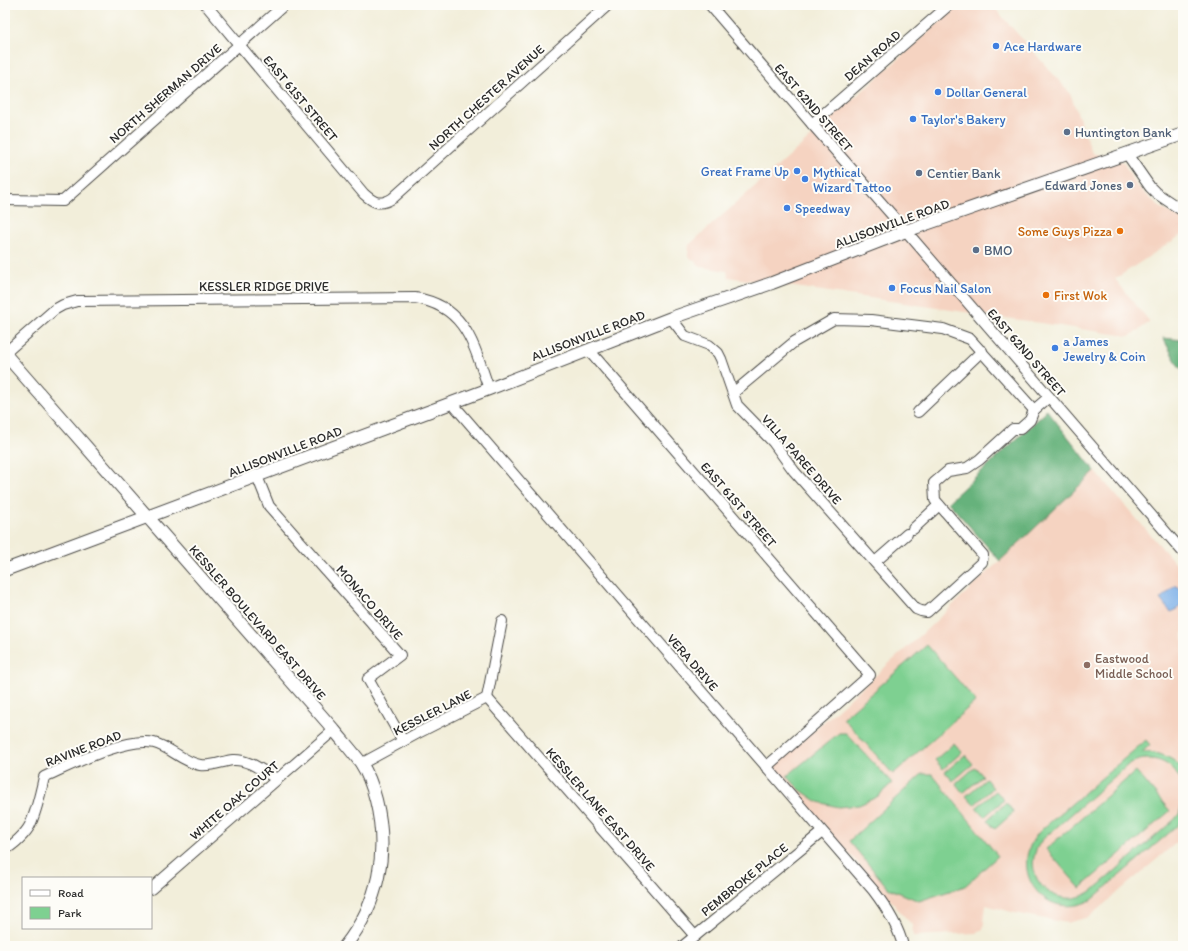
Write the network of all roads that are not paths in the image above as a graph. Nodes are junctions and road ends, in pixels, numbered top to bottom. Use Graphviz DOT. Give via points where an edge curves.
graph roads {
  1 [pos="206,5"];
  2 [pos="284,5"];
  3 [pos="608,5"];
  4 [pos="710,5"];
  5 [pos="949,5"];
  6 [pos="240,45"];
  7 [pos="812,124"];
  8 [pos="1183,134"];
  9 [pos="1127,154"];
  10 [pos="5,200"];
  11 [pos="380,204"];
  12 [pos="1183,211"];
  13 [pos="906,231"];
  14 [pos="671,318"];
  15 [pos="589,350"];
  16 [pos="982,351"];
  17 [pos="5,353"];
  18 [pos="490,388"];
  19 [pos="733,393"];
  20 [pos="1049,397"];
  21 [pos="452,403"];
  22 [pos="1034,410"];
  23 [pos="918,412"];
  24 [pos="257,476"];
  25 [pos="939,505"];
  26 [pos="148,517"];
  27 [pos="1183,552"];
  28 [pos="875,562"];
  29 [pos="5,570"];
  30 [pos="502,621"];
  31 [pos="487,698"];
  32 [pos="334,730"];
  33 [pos="403,741"];
  34 [pos="362,764"];
  35 [pos="766,767"];
  36 [pos="277,779"];
  37 [pos="822,832"];
  38 [pos="5,849"];
  39 [pos="152,887"];
  40 [pos="695,936"];
  41 [pos="345,946"];
  42 [pos="683,946"];
  43 [pos="903,946"];
  1 -- 6 [label="street, EAST 61ST STREET"];
  2 -- 6 [label="street, NORTH SHERMAN DRIVE"];
  3 -- 11 [label="street, NORTH CHESTER AVENUE" via="393,198"];
  4 -- 7 [label="street, EAST 62ND STREET"];
  5 -- 7 [label="street, DEAN ROAD"];
  6 -- 10 [label="street, NORTH SHERMAN DRIVE" via="63,201"];
  6 -- 11 [label="street, EAST 61ST STREET" via="364,194"];
  7 -- 13 [label="street, EAST 62ND STREET"];
  8 -- 9 [label="main road, ALLISONVILLE ROAD"];
  9 -- 12 [label="street" via="1150,187"];
  9 -- 13 [label="main road, ALLISONVILLE ROAD"];
  13 -- 14 [label="main road, ALLISONVILLE ROAD" via="772,284"];
  13 -- 20 [label="street, EAST 62ND STREET"];
  14 -- 15 [label="main road, ALLISONVILLE ROAD"];
  14 -- 19 [label="street, VILLA PAREE DRIVE" via="685,336 709,345 718,352"];
  15 -- 18 [label="main road, ALLISONVILLE ROAD"];
  15 -- 35 [label="street, EAST 61ST STREET" via="870,675"];
  16 -- 19 [label="street" via="970,339 943,329 871,320 834,319 794,342"];
  16 -- 22 [label="street"];
  16 -- 23 [label="street"];
  17 -- 18 [label="street, KESSLER RIDGE DRIVE" via="54,310 77,301 415,298 444,308 462,323 472,341"];
  17 -- 26 [label="main road, KESSLER BOULEVARD EAST DRIVE"];
  18 -- 21 [label="main road, ALLISONVILLE ROAD"];
  19 -- 28 [label="street, VILLA PAREE DRIVE" via="737,405 773,442 794,471"];
  20 -- 22 [label="street"];
  20 -- 27 [label="street, EAST 62ND STREET"];
  21 -- 24 [label="main road, ALLISONVILLE ROAD"];
  21 -- 35 [label="street, VERA DRIVE"];
  22 -- 25 [label="street" via="1030,420 1020,429 1013,430 979,460 967,468 948,471 934,483 935,500"];
  24 -- 26 [label="main road, ALLISONVILLE ROAD"];
  24 -- 33 [label="street, MONACO DRIVE" via="269,506 400,654 368,679"];
  25 -- 28 [label="street"];
  25 -- 28 [label="street, VILLA PAREE DRIVE" via="983,555 982,562 927,612 916,609"];
  26 -- 29 [label="main road, ALLISONVILLE ROAD"];
  26 -- 32 [label="main road, KESSLER BOULEVARD EAST DRIVE"];
  30 -- 31 [label="street, KESSLER LANE"];
  31 -- 33 [label="street, KESSLER LANE"];
  31 -- 40 [label="street, KESSLER LANE EAST DRIVE"];
  32 -- 34 [label="main road, KESSLER BOULEVARD EAST DRIVE"];
  32 -- 36 [label="street, WHITE OAK COURT"];
  33 -- 34 [label="street, KESSLER LANE"];
  34 -- 41 [label="main road, KESSLER BOULEVARD EAST DRIVE" via="380,816 382,855 377,882 367,911"];
  35 -- 37 [label="street, VERA DRIVE"];
  36 -- 38 [label="street, RAVINE ROAD" via="245,760 201,766 158,744 131,743 44,777 29,826 18,840"];
  36 -- 39 [label="street, WHITE OAK COURT"];
  37 -- 40 [label="street, PEMBROKE PLACE"];
  37 -- 43 [label="street, VERA DRIVE" via="885,906 894,921"];
  40 -- 42 [label="street, PEMBROKE PLACE"];
}
